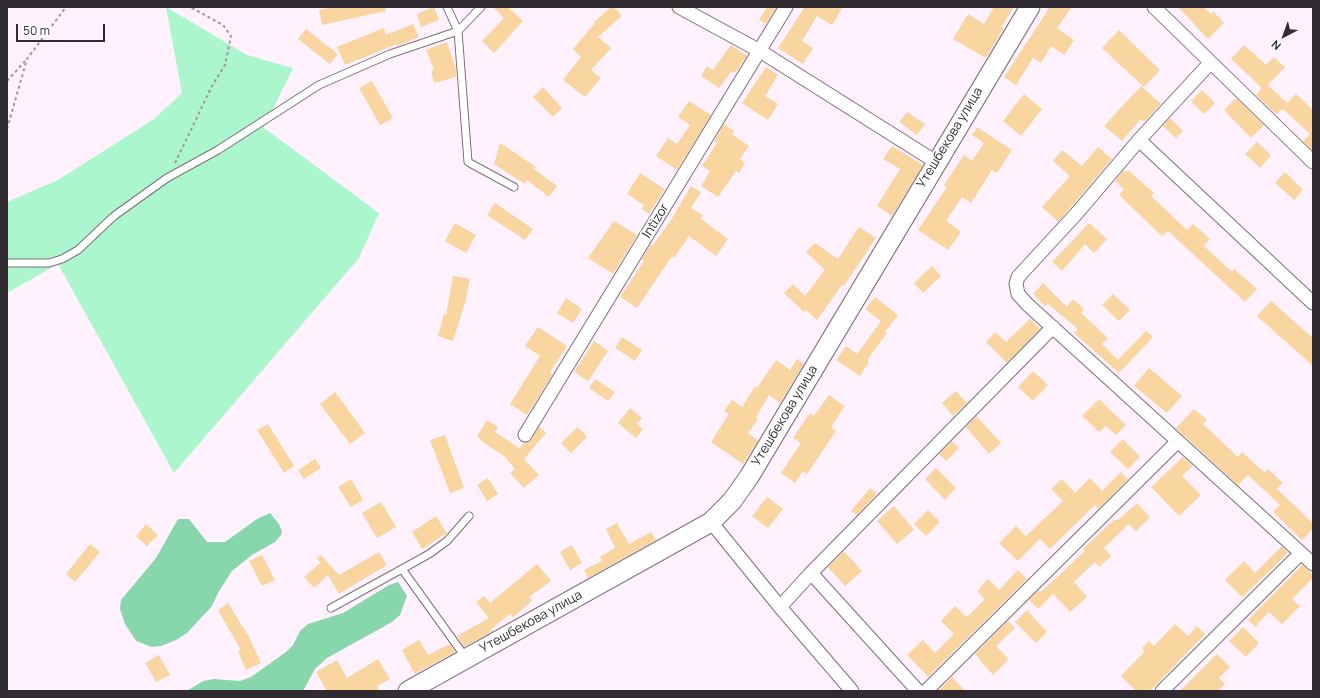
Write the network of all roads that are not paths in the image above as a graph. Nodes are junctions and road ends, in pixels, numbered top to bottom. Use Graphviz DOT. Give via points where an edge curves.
graph roads {
  1 [pos="447,7"];
  2 [pos="481,7"];
  3 [pos="679,7"];
  4 [pos="786,7"];
  5 [pos="1030,7"];
  6 [pos="1154,7"];
  7 [pos="458,31"];
  8 [pos="760,52"];
  9 [pos="1210,63"];
  10 [pos="1139,140"];
  11 [pos="936,162"];
  12 [pos="1313,162"];
  13 [pos="514,187"];
  14 [pos="7,263"];
  15 [pos="1313,303"];
  16 [pos="1053,327"];
  17 [pos="525,434"];
  18 [pos="1178,441"];
  19 [pos="469,516"];
  20 [pos="711,522"];
  21 [pos="1301,553"];
  22 [pos="1313,564"];
  23 [pos="402,569"];
  24 [pos="811,573"];
  25 [pos="780,607"];
  26 [pos="331,608"];
  27 [pos="466,658"];
  28 [pos="408,691"];
  29 [pos="852,691"];
  30 [pos="918,691"];
  31 [pos="926,691"];
  32 [pos="1162,691"];
  1 -- 7 [label="lane"];
  2 -- 7 [label="lane"];
  3 -- 8 [label="street"];
  4 -- 8 [label="street, Intizor"];
  5 -- 11 [label="main road, Утешбекова улица"];
  6 -- 9 [label="street"];
  7 -- 13 [label="lane" via="468,162"];
  7 -- 14 [label="lane" via="390,54 319,85 218,150 167,178 114,216 78,250 62,259 49,262"];
  8 -- 11 [label="street"];
  8 -- 17 [label="street, Intizor"];
  9 -- 10 [label="street"];
  9 -- 12 [label="street"];
  10 -- 15 [label="street"];
  10 -- 16 [label="street" via="1018,277 1018,294"];
  11 -- 20 [label="main road, Утешбекова улица" via="749,477 732,501"];
  16 -- 18 [label="street"];
  16 -- 24 [label="street"];
  18 -- 21 [label="street"];
  18 -- 31 [label="street"];
  19 -- 23 [label="lane" via="447,541"];
  20 -- 25 [label="street"];
  20 -- 27 [label="main road, Утешбекова улица"];
  21 -- 22 [label="street"];
  21 -- 32 [label="street"];
  23 -- 26 [label="lane"];
  23 -- 27 [label="lane"];
  24 -- 25 [label="street"];
  24 -- 30 [label="street"];
  25 -- 29 [label="street"];
  27 -- 28 [label="main road, Утешбекова улица"];
}
